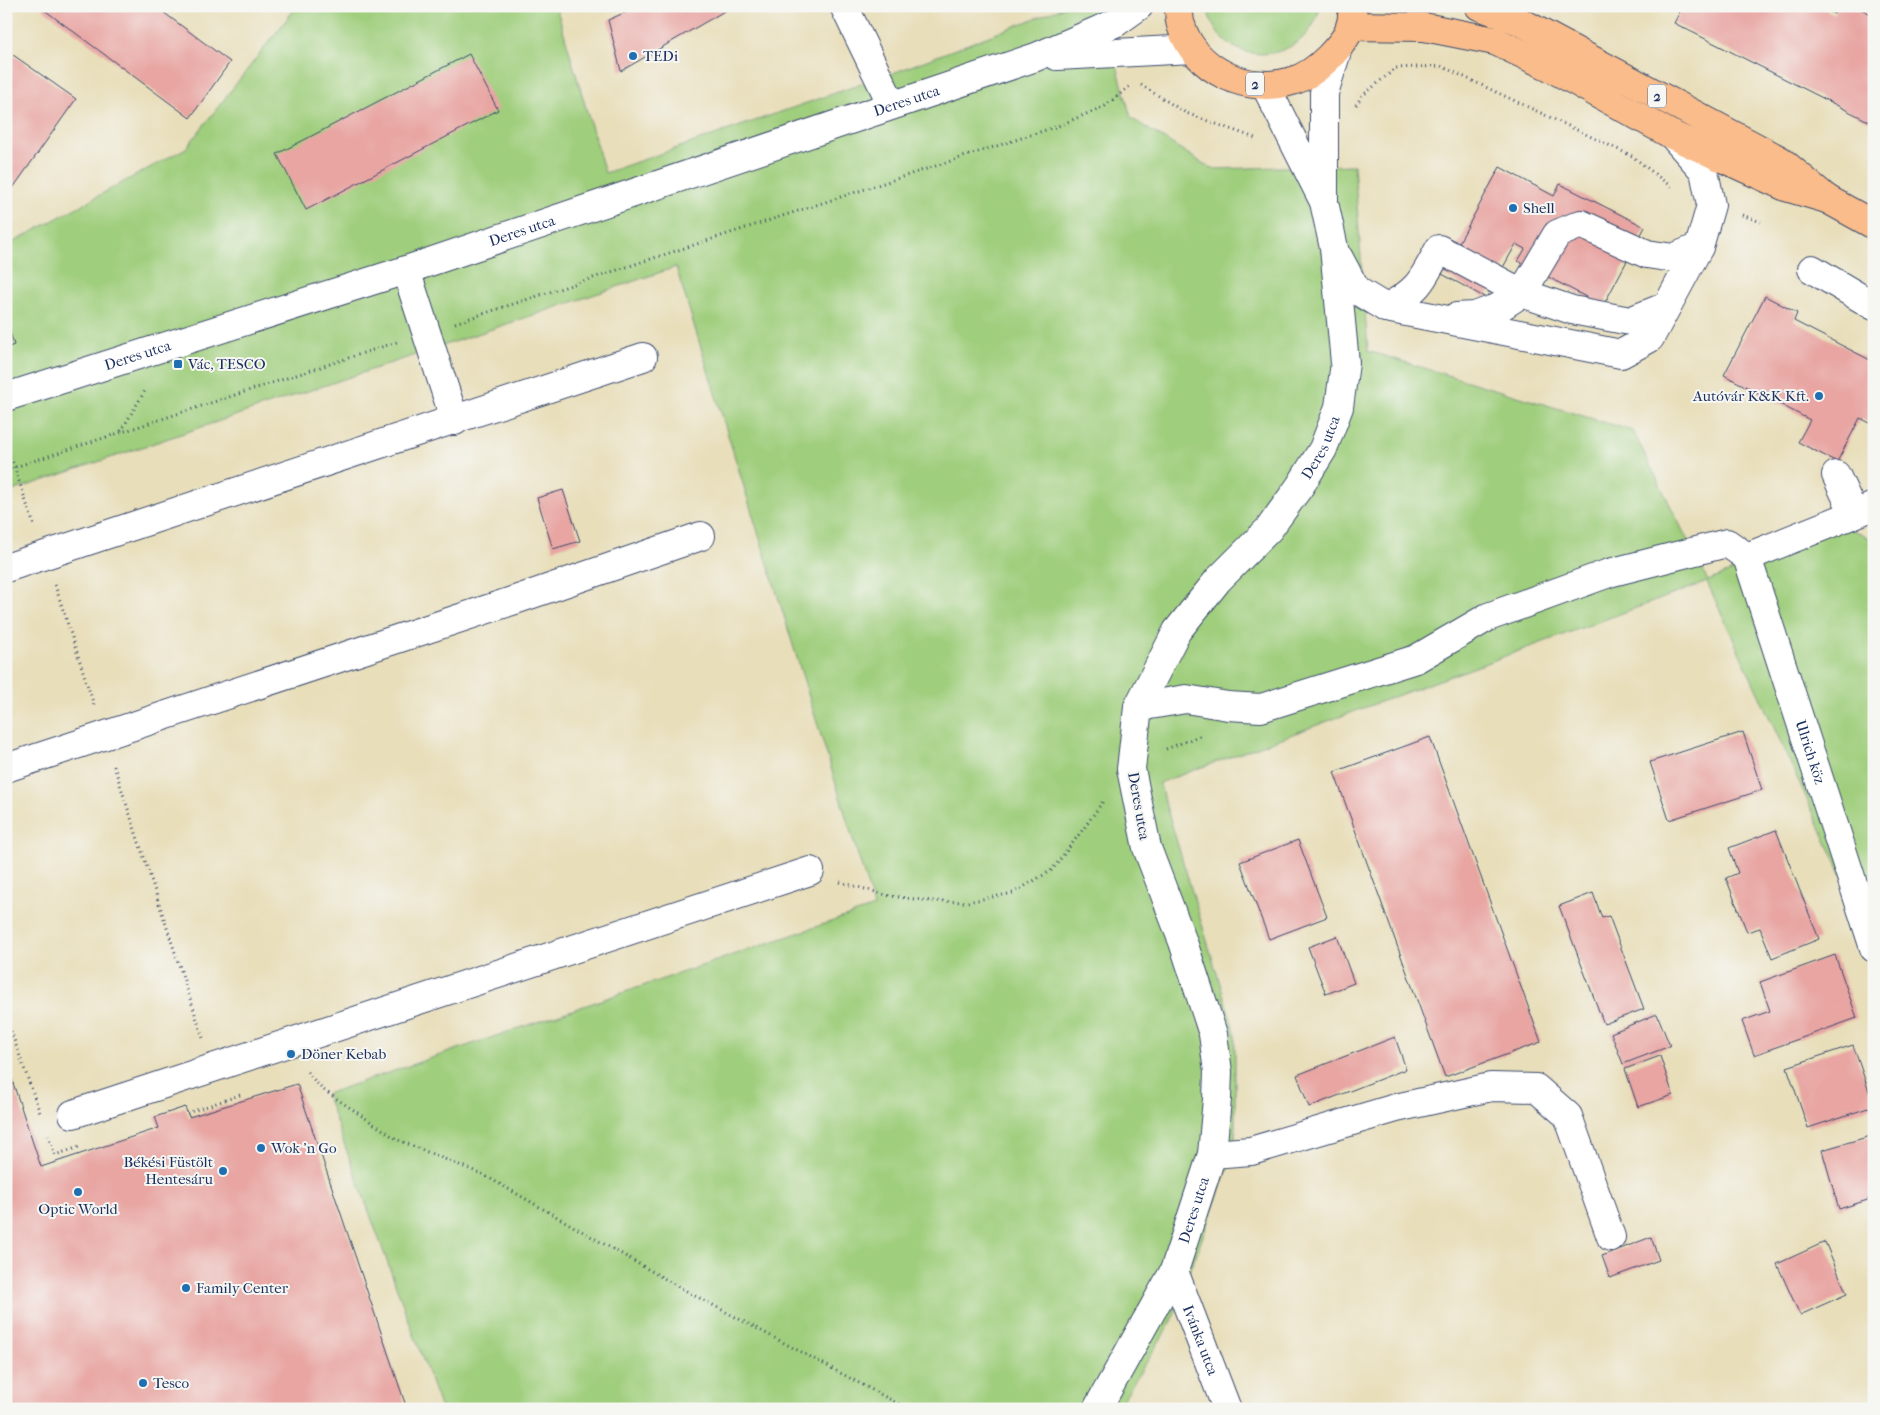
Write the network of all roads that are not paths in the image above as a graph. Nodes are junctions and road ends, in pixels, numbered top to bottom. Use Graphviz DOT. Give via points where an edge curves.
graph roads {
  1 [pos="1139,6"];
  2 [pos="1179,6"];
  3 [pos="1479,6"];
  4 [pos="846,7"];
  5 [pos="1347,27"];
  6 [pos="1193,49"];
  7 [pos="1036,57"];
  8 [pos="1264,85"];
  9 [pos="892,105"];
  10 [pos="1672,135"];
  11 [pos="1827,199"];
  12 [pos="1324,202"];
  13 [pos="1874,225"];
  14 [pos="1334,248"];
  15 [pos="1699,248"];
  16 [pos="406,270"];
  17 [pos="1812,270"];
  18 [pos="1522,293"];
  19 [pos="1667,306"];
  20 [pos="1874,306"];
  21 [pos="1386,308"];
  22 [pos="1440,319"];
  23 [pos="643,357"];
  24 [pos="6,397"];
  25 [pos="455,421"];
  26 [pos="1836,475"];
  27 [pos="1864,510"];
  28 [pos="701,536"];
  29 [pos="1747,557"];
  30 [pos="6,568"];
  31 [pos="1138,707"];
  32 [pos="6,768"];
  33 [pos="810,872"];
  34 [pos="1874,948"];
  35 [pos="73,1114"];
  36 [pos="1212,1154"];
  37 [pos="1610,1237"];
  38 [pos="1174,1271"];
  39 [pos="1097,1409"];
  40 [pos="1227,1409"];
  1 -- 7 [label="street" via="1115,23"];
  2 -- 6 [label="main road, 2" via="1180,25"];
  3 -- 11 [label="main road, 2" via="1519,21 1780,160"];
  4 -- 9 [label="street"];
  5 -- 8 [label="main road, 2" via="1318,69 1292,82"];
  5 -- 10 [label="main road, 2" via="1424,27 1495,41 1548,66"];
  5 -- 12 [label="street" via="1324,92"];
  6 -- 7 [label="street"];
  6 -- 8 [label="main road, 2" via="1212,69 1237,81"];
  7 -- 9 [label="street, Deres utca"];
  8 -- 12 [label="street"];
  9 -- 16 [label="street, Deres utca"];
  10 -- 11 [label="main road, 2" via="1786,187"];
  10 -- 15 [label="street" via="1704,170 1712,205"];
  11 -- 13 [label="main road, 2"];
  12 -- 14 [label="street, Deres utca"];
  14 -- 21 [label="street" via="1356,290"];
  14 -- 31 [label="street, Deres utca" via="1345,363 1339,407 1323,449 1269,529 1218,580 1176,631"];
  15 -- 18 [label="street" via="1673,258 1647,254 1581,224 1557,234"];
  15 -- 19 [label="street"];
  16 -- 24 [label="street, Deres utca"];
  16 -- 25 [label="street"];
  17 -- 20 [label="street"];
  18 -- 19 [label="street" via="1572,310 1630,321"];
  18 -- 21 [label="street" via="1439,249 1421,282 1406,297"];
  18 -- 22 [label="street" via="1502,306 1475,316"];
  19 -- 22 [label="street" via="1650,338 1621,354"];
  21 -- 22 [label="street"];
  23 -- 25 [label="street"];
  25 -- 30 [label="street"];
  26 -- 27 [label="street"];
  27 -- 29 [label="street"];
  28 -- 32 [label="street"];
  29 -- 31 [label="street" via="1728,543 1609,573 1488,617 1416,659 1261,708 1186,700"];
  29 -- 34 [label="street, Ulrich köz"];
  31 -- 36 [label="street, Deres utca" via="1131,769 1147,848 1213,1034 1218,1072"];
  33 -- 35 [label="street"];
  36 -- 37 [label="street" via="1251,1151 1396,1108 1491,1087 1536,1088 1568,1116"];
  36 -- 38 [label="street, Deres utca"];
  38 -- 39 [label="street, Deres utca"];
  38 -- 40 [label="street, Ivánka utca"];
}
